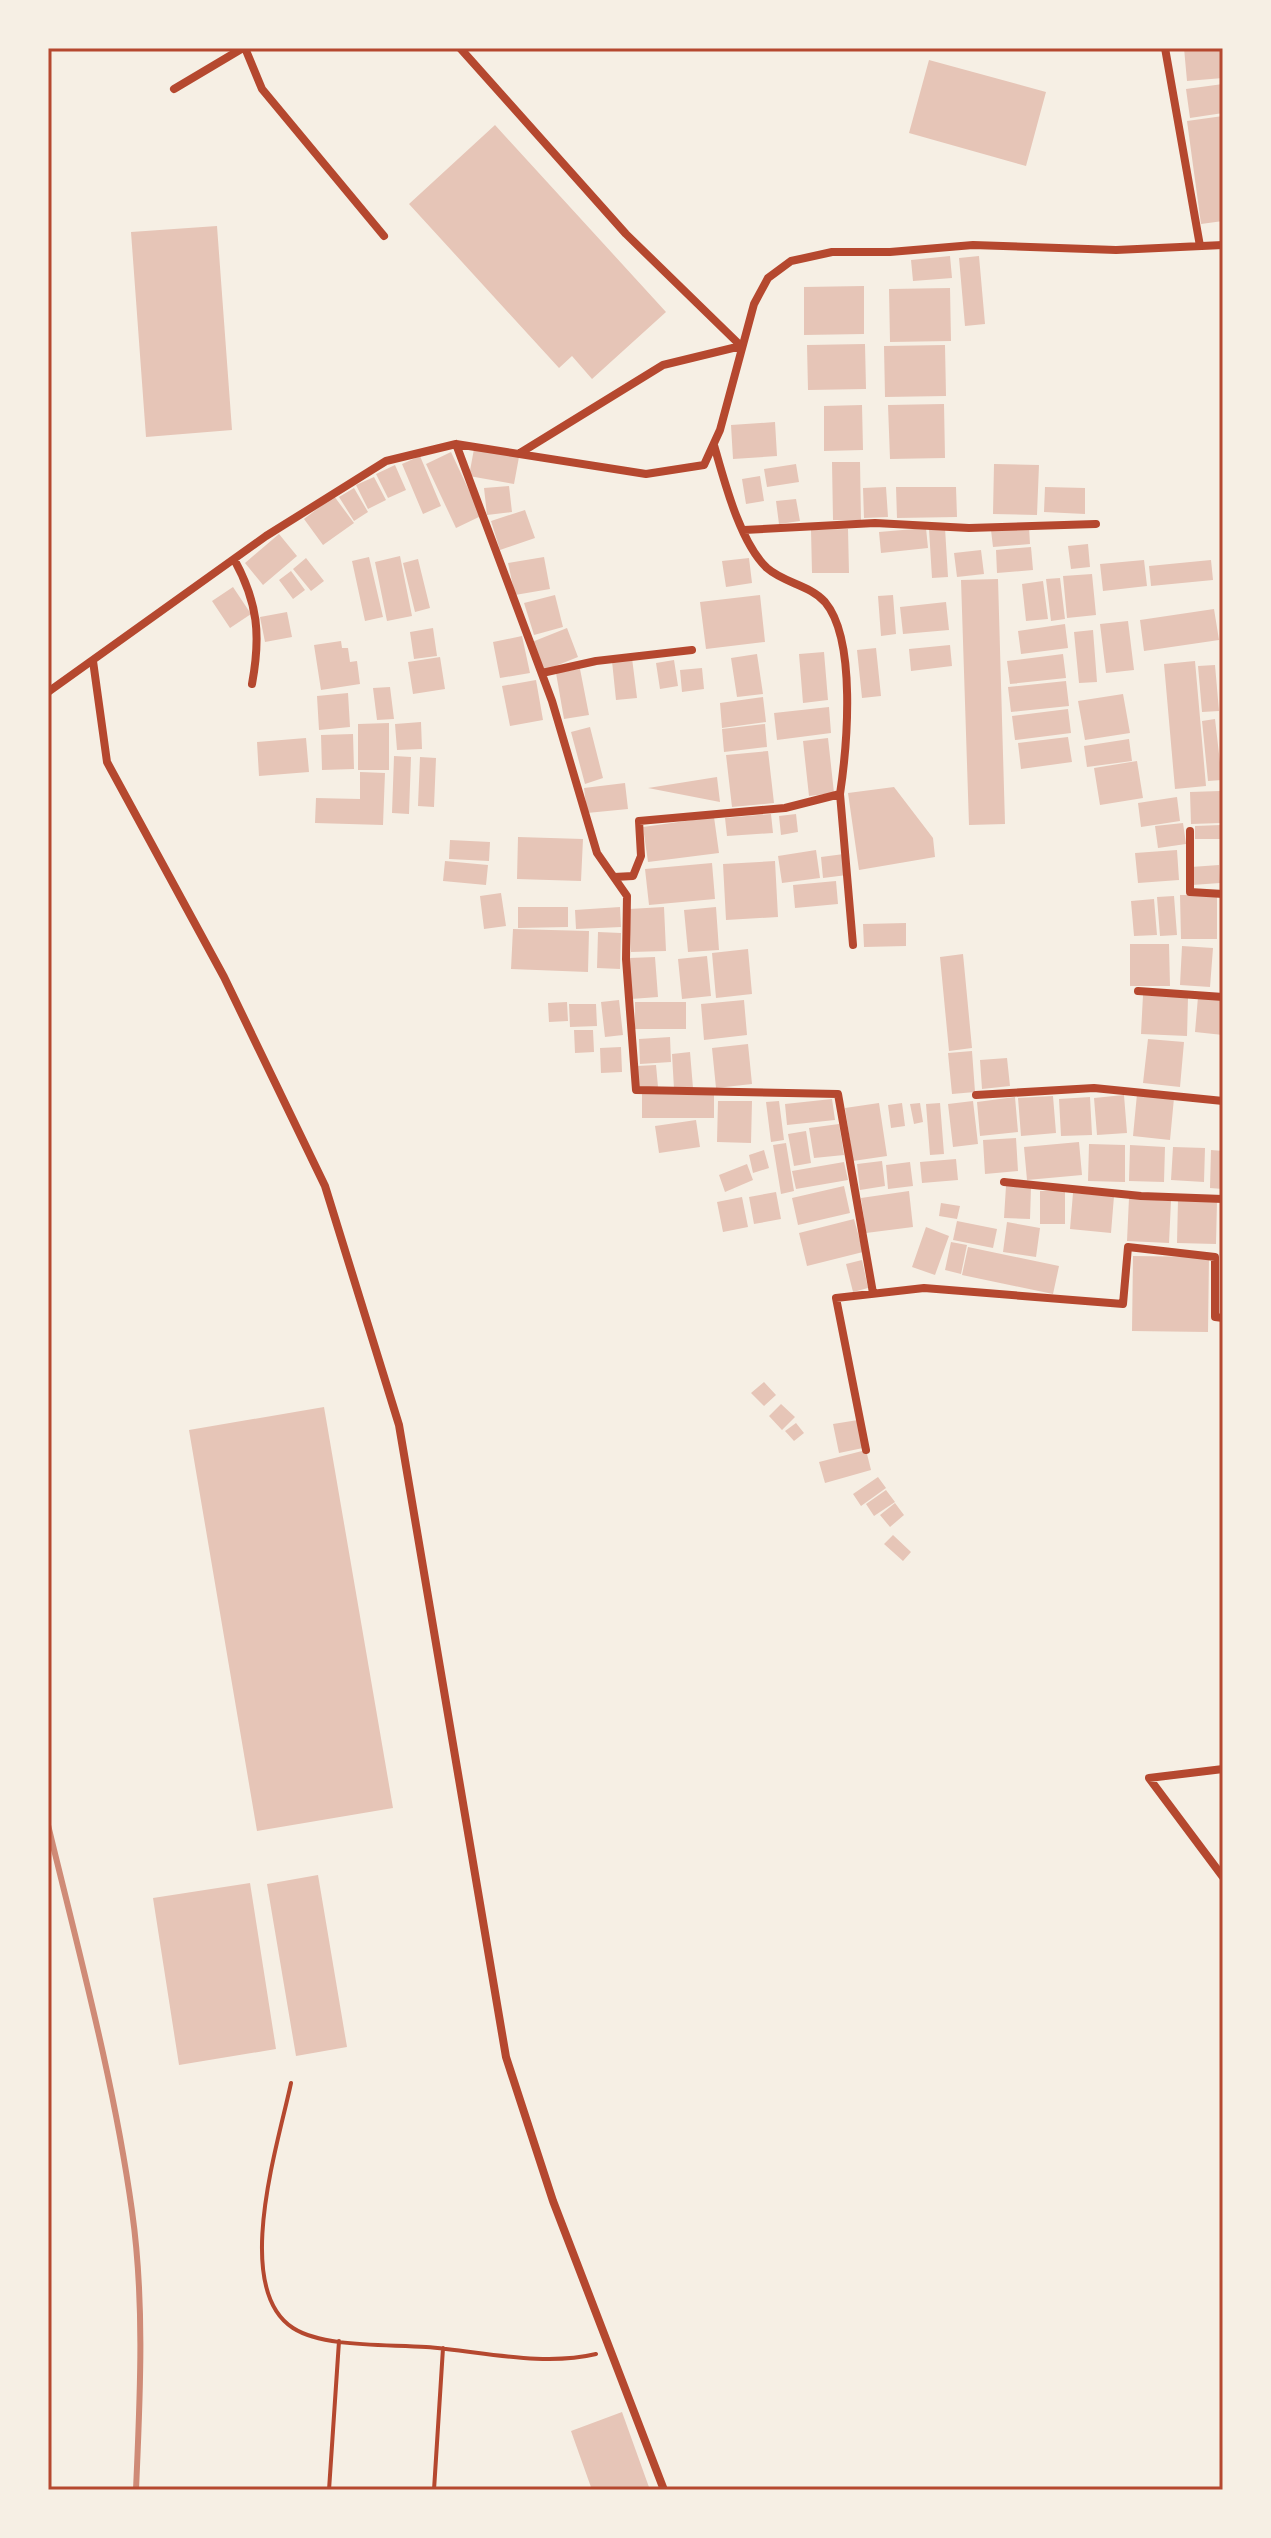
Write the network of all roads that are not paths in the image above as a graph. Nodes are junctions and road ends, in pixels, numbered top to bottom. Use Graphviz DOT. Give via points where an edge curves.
graph roads {
  1 [pos="244,48"];
  2 [pos="460,48"];
  3 [pos="1165,48"];
  4 [pos="174,89"];
  5 [pos="384,236"];
  6 [pos="1223,245"];
  7 [pos="1200,246"];
  8 [pos="741,346"];
  9 [pos="456,444"];
  10 [pos="714,444"];
  11 [pos="520,453"];
  12 [pos="1096,524"];
  13 [pos="744,530"];
  14 [pos="234,559"];
  15 [pos="692,650"];
  16 [pos="93,661"];
  17 [pos="542,673"];
  18 [pos="252,684"];
  19 [pos="48,692"];
  20 [pos="840,794"];
  21 [pos="1190,831"];
  22 [pos="614,877"];
  23 [pos="1223,894"];
  24 [pos="853,945"];
  25 [pos="1138,991"];
  26 [pos="1223,997"];
  27 [pos="976,1095"];
  28 [pos="1223,1101"];
  29 [pos="1004,1182"];
  30 [pos="1223,1199"];
  31 [pos="873,1293"];
  32 [pos="1223,1318"];
  33 [pos="866,1450"];
  34 [pos="1223,1769"];
  35 [pos="1223,1877"];
  36 [pos="664,2490"];
  1 -- 4 [label="street"];
  1 -- 5 [label="street" via="262,89"];
  2 -- 8 [label="street" via="626,234"];
  3 -- 7 [label="street"];
  6 -- 7 [label="street"];
  7 -- 8 [label="street" via="1116,250 973,245 832,252 791,261 768,278"];
  8 -- 10 [label="street"];
  8 -- 11 [label="street" via="663,365"];
  9 -- 11 [label="street"];
  9 -- 14 [label="street" via="386,461"];
  9 -- 17 [label="street"];
  10 -- 11 [label="street" via="704,465 646,474"];
  10 -- 13 [label="street"];
  12 -- 13 [label="street" via="969,528 875,523"];
  13 -- 20 [label="street" via="766,567 825,602 842,632 848,740"];
  14 -- 16 [label="street"];
  14 -- 18 [label="street" via="251,590 259,646"];
  15 -- 17 [label="street"];
  16 -- 19 [label="street"];
  16 -- 36 [label="street" via="107,762 224,977 325,1186 399,1425 506,2057 553,2201"];
  17 -- 22 [label="street" via="597,853"];
  20 -- 22 [label="street" via="785,808 639,821 641,856 633,876"];
  20 -- 24 [label="street"];
  21 -- 23 [label="street" via="1190,892"];
  22 -- 31 [label="street" via="627,896 636,1090 838,1094"];
  25 -- 26 [label="street"];
  27 -- 28 [label="street" via="1094,1088"];
  29 -- 30 [label="street"];
  31 -- 32 [label="street" via="924,1288 1123,1304 1128,1247 1159,1249 1215,1257 1215,1317"];
  31 -- 33 [label="street" via="836,1298"];
  34 -- 35 [label="street" via="1149,1778"];
}
